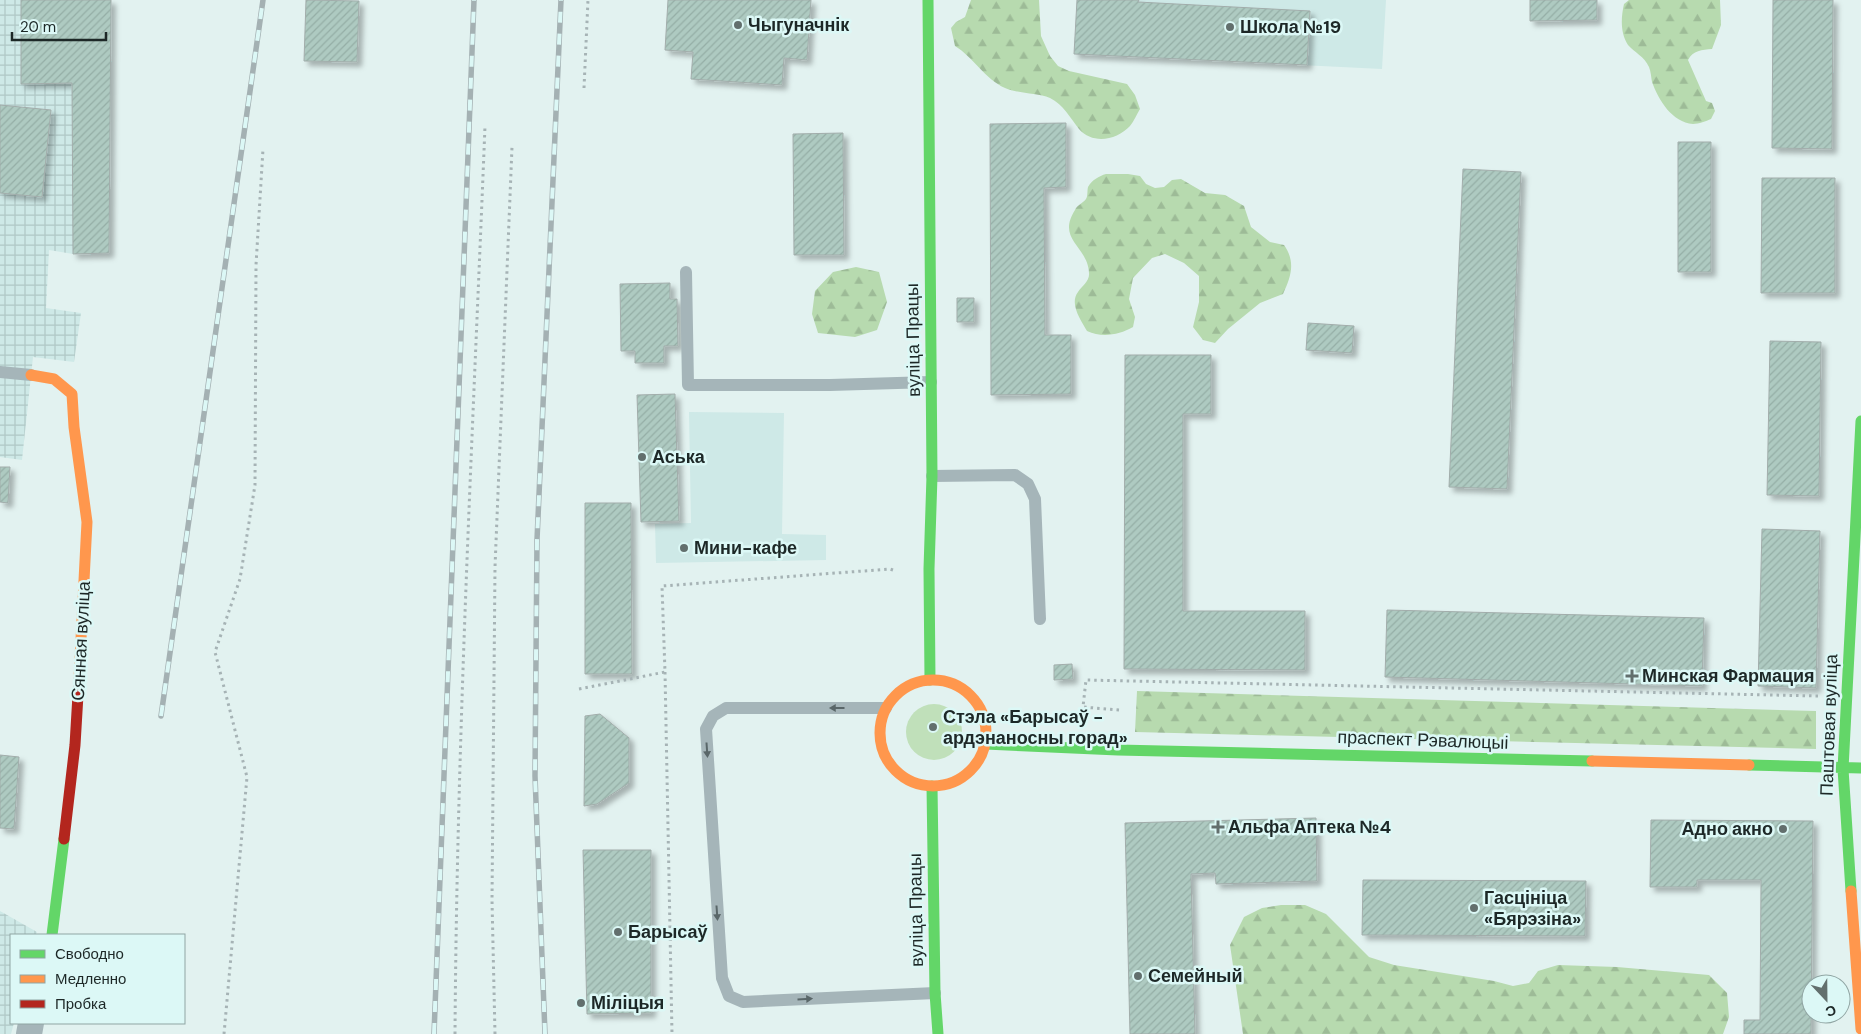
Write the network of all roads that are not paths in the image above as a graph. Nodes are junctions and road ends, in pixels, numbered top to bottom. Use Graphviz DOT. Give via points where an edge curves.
graph roads {
  1 [pos="928,0"];
  2 [pos="686,272"];
  3 [pos="0,372"];
  4 [pos="31,375"];
  5 [pos="931,382"];
  6 [pos="1861,421"];
  7 [pos="932,476"];
  8 [pos="1040,620"];
  9 [pos="930,680"];
  10 [pos="886,708"];
  11 [pos="985,744"];
  12 [pos="1861,768"];
  13 [pos="1843,769"];
  14 [pos="932,786"];
  15 [pos="52,934"];
  16 [pos="935,993"];
  17 [pos="1861,1029"];
  18 [pos="938,1034"];
  1 -- 5 [label="main road, вуліца Працы"];
  2 -- 5 [label="lane" via="688,385"];
  3 -- 4 [label="lane"];
  4 -- 15 [label="main road, Сянная вуліца" via="54,379 72,394 87,522 75,745"];
  5 -- 7 [label="main road, вуліца Працы"];
  6 -- 13 [label="main road, Паштовая вуліца"];
  7 -- 8 [label="lane" via="1015,476 1028,484 1035,499"];
  7 -- 9 [label="main road, вуліца Працы"];
  9 -- 10 [label="main road" via="912,684 897,694"];
  9 -- 11 [label="main road" via="948,682 964,690 976,702 984,716"];
  10 -- 14 [label="main road" via="880,726 881,744 888,761 900,774 916,783"];
  10 -- 16 [label="lane, one-way" via="726,708 713,716 706,729 722,978 729,996 742,1002"];
  11 -- 13 [label="main road, праспект Рэвалюцыі"];
  11 -- 14 [label="main road" via="976,764 964,776"];
  12 -- 13 [label="main road, праспект Рэвалюцыі"];
  13 -- 17 [label="main road, Паштовая вуліца"];
  14 -- 16 [label="main road, вуліца Працы"];
  16 -- 18 [label="main road, вуліца Працы"];
}
